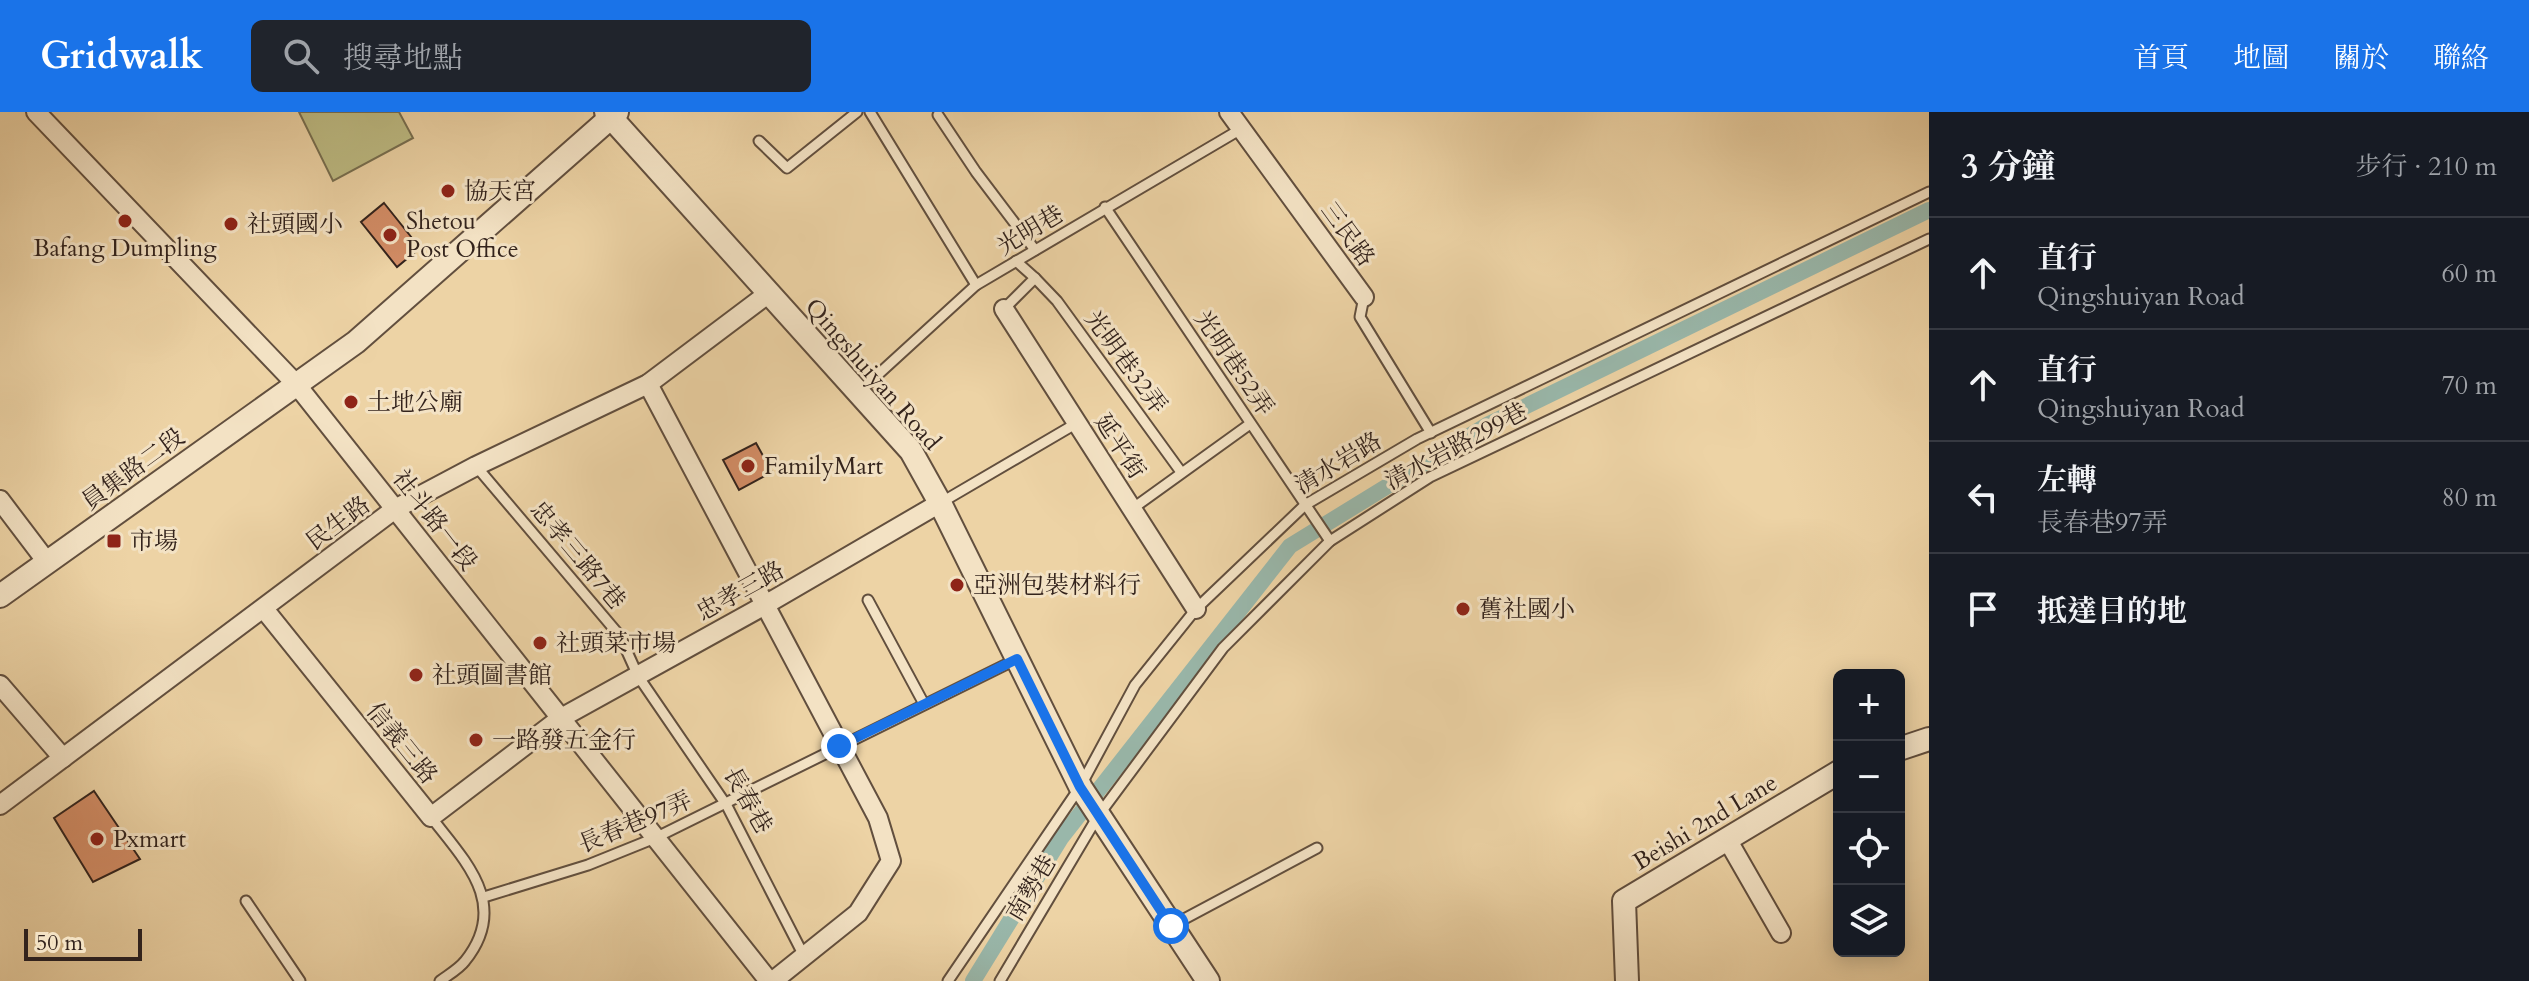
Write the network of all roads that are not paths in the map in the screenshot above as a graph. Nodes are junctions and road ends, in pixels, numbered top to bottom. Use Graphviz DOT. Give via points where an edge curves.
graph roads {
  1 [pos="36,112"];
  2 [pos="857,112"];
  3 [pos="870,112"];
  4 [pos="1229,112"];
  5 [pos="611,114"];
  6 [pos="938,115"];
  7 [pos="1241,129"];
  8 [pos="759,141"];
  9 [pos="1929,192"];
  10 [pos="1105,207"];
  11 [pos="1929,239"];
  12 [pos="1035,250"];
  13 [pos="1016,261"];
  14 [pos="1035,278"];
  15 [pos="976,285"];
  16 [pos="769,293"];
  17 [pos="1364,297"];
  18 [pos="1004,309"];
  19 [pos="296,384"];
  20 [pos="648,384"];
  21 [pos="858,392"];
  22 [pos="1077,423"];
  23 [pos="1250,424"];
  24 [pos="1431,433"];
  25 [pos="476,466"];
  26 [pos="1181,472"];
  27 [pos="0,500"];
  28 [pos="940,503"];
  29 [pos="1305,505"];
  30 [pos="395,509"];
  31 [pos="1132,509"];
  32 [pos="1329,541"];
  33 [pos="47,562"];
  34 [pos="0,596"];
  35 [pos="868,600"];
  36 [pos="765,605"];
  37 [pos="264,609"];
  38 [pos="1196,609"];
  39 [pos="1017,659"];
  40 [pos="638,676"];
  41 [pos="0,685"];
  42 [pos="924,704"];
  43 [pos="561,718"];
  44 [pos="1929,739"];
  45 [pos="839,746"];
  46 [pos="1905,747"];
  47 [pos="63,758"];
  48 [pos="1833,776"];
  49 [pos="1080,788"];
  50 [pos="725,803"];
  51 [pos="0,805"];
  52 [pos="1098,816"];
  53 [pos="431,817"];
  54 [pos="655,838"];
  55 [pos="1727,839"];
  56 [pos="1317,848"];
  57 [pos="484,897"];
  58 [pos="246,901"];
  59 [pos="1171,926"];
  60 [pos="1781,933"];
  61 [pos="804,956"];
  62 [pos="300,981"];
  63 [pos="440,981"];
  64 [pos="771,981"];
  65 [pos="948,981"];
  66 [pos="1000,981"];
  67 [pos="1208,981"];
  68 [pos="1627,981"];
  1 -- 19 [label="street, 社斗路一段"];
  2 -- 8 [label="lane" via="787,168"];
  3 -- 15 [label="lane"];
  4 -- 7 [label="street, 三民路"];
  5 -- 16 [label="street, Qingshuiyan Road"];
  5 -- 19 [label="street, 員集路二段" via="356,342"];
  6 -- 12 [label="lane"];
  7 -- 10 [label="lane, 光明巷"];
  7 -- 17 [label="street, 三民路"];
  9 -- 24 [label="lane, 清水岩路"];
  10 -- 12 [label="lane, 光明巷"];
  10 -- 23 [label="lane, 光明巷52弄"];
  11 -- 32 [label="lane, 清水岩路299巷" via="1430,477"];
  12 -- 13 [label="lane, 光明巷"];
  13 -- 14 [label="lane, 光明巷32弄"];
  13 -- 15 [label="lane, 光明巷"];
  14 -- 18 [label="lane"];
  14 -- 26 [label="lane, 光明巷32弄"];
  15 -- 21 [label="lane, 光明巷"];
  16 -- 20 [label="street, 民生路"];
  16 -- 21 [label="street, Qingshuiyan Road"];
  17 -- 24 [label="lane, 三民路" via="1360,317"];
  18 -- 22 [label="street, 延平街"];
  19 -- 30 [label="street, 社斗路一段"];
  19 -- 33 [label="street, 員集路二段"];
  20 -- 25 [label="street, 民生路"];
  20 -- 36 [label="street"];
  21 -- 28 [label="street, Qingshuiyan Road" via="911,451"];
  22 -- 28 [label="lane"];
  22 -- 31 [label="street, 延平街"];
  23 -- 26 [label="lane"];
  23 -- 29 [label="lane, 光明巷52弄"];
  24 -- 29 [label="lane, 清水岩路"];
  25 -- 30 [label="street, 民生路"];
  25 -- 40 [label="lane, 忠孝三路7巷" via="620,636"];
  26 -- 31 [label="lane"];
  27 -- 33 [label="street"];
  28 -- 36 [label="street, 忠孝三路"];
  28 -- 39 [label="street, Qingshuiyan Road"];
  29 -- 32 [label="lane, 光明巷52弄"];
  29 -- 38 [label="lane, 清水岩路"];
  30 -- 37 [label="street, 民生路"];
  30 -- 43 [label="street, 社斗路一段"];
  31 -- 38 [label="street, 延平街"];
  32 -- 52 [label="lane, 清水岩路299巷" via="1223,648"];
  33 -- 34 [label="street, 員集路二段"];
  35 -- 42 [label="lane"];
  36 -- 40 [label="street, 忠孝三路"];
  36 -- 45 [label="street"];
  37 -- 47 [label="street, 民生路"];
  37 -- 53 [label="street, 信義三路"];
  38 -- 49 [label="lane, 清水岩路" via="1135,685"];
  39 -- 42 [label="lane, 長春巷97弄"];
  39 -- 49 [label="street, Qingshuiyan Road"];
  40 -- 43 [label="street, 忠孝三路"];
  40 -- 50 [label="lane, 長春巷"];
  41 -- 47 [label="street"];
  42 -- 45 [label="lane, 長春巷97弄"];
  43 -- 53 [label="street, 信義三路"];
  43 -- 54 [label="street, 社斗路一段"];
  44 -- 46 [label="street"];
  45 -- 50 [label="lane, 長春巷97弄"];
  45 -- 61 [label="street" via="878,818 891,861 858,913"];
  47 -- 51 [label="street, 民生路"];
  48 -- 55 [label="street, Beishi 2nd Lane"];
  49 -- 52 [label="street, Qingshuiyan Road"];
  49 -- 65 [label="lane, 清水岩路"];
  50 -- 54 [label="lane, 長春巷97弄"];
  50 -- 61 [label="lane, 長春巷"];
  52 -- 59 [label="street"];
  52 -- 66 [label="lane, 南勢巷"];
  53 -- 57 [label="lane" via="469,866"];
  54 -- 57 [label="lane, 長春巷97弄"];
  54 -- 64 [label="street, 社斗路一段"];
  55 -- 60 [label="street"];
  55 -- 68 [label="street, Beishi 2nd Lane" via="1624,901"];
  56 -- 59 [label="lane"];
  57 -- 63 [label="lane" via="484,927 465,963"];
  58 -- 62 [label="lane"];
  59 -- 67 [label="street"];
  61 -- 64 [label="street"];
}
